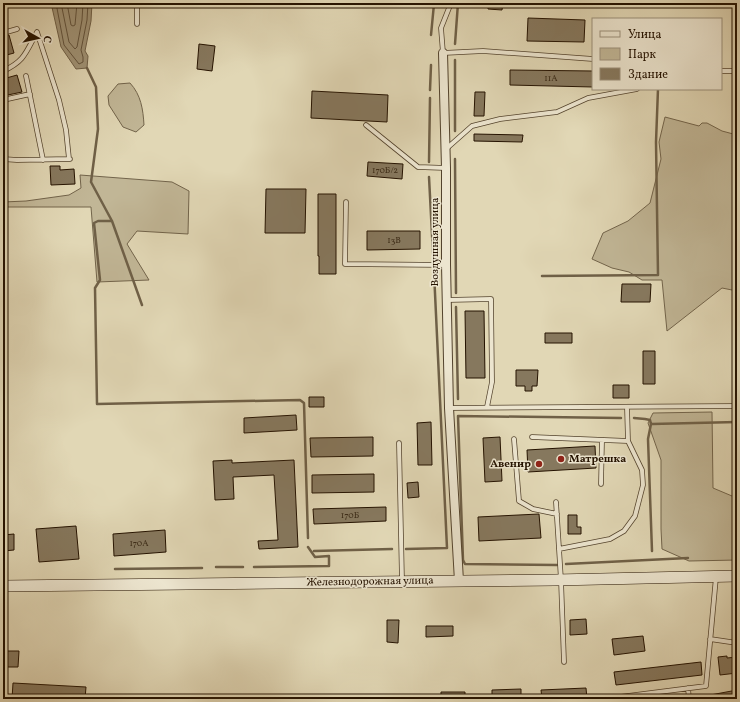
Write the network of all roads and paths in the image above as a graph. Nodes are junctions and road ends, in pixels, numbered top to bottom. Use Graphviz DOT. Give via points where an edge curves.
graph roads {
  1 [pos="137,3"];
  2 [pos="451,3"];
  3 [pos="137,24"];
  4 [pos="17,29"];
  5 [pos="3,32"];
  6 [pos="443,53"];
  7 [pos="592,59"];
  8 [pos="3,71"];
  9 [pos="722,71"];
  10 [pos="737,71"];
  11 [pos="26,76"];
  12 [pos="632,90"];
  13 [pos="30,94"];
  14 [pos="3,100"];
  15 [pos="366,125"];
  16 [pos="446,149"];
  17 [pos="3,159"];
  18 [pos="44,160"];
  19 [pos="446,168"];
  20 [pos="346,202"];
  21 [pos="446,265"];
  22 [pos="446,300"];
  23 [pos="737,406"];
  24 [pos="487,407"];
  25 [pos="627,407"];
  26 [pos="449,408"];
  27 [pos="532,437"];
  28 [pos="514,438"];
  29 [pos="602,440"];
  30 [pos="628,441"];
  31 [pos="399,443"];
  32 [pos="601,484"];
  33 [pos="556,502"];
  34 [pos="557,514"];
  35 [pos="559,549"];
  36 [pos="737,576"];
  37 [pos="716,577"];
  38 [pos="561,580"];
  39 [pos="402,581"];
  40 [pos="459,581"];
  41 [pos="3,586"];
  42 [pos="710,639"];
  43 [pos="737,643"];
  44 [pos="564,662"];
  45 [pos="688,688"];
  46 [pos="612,698"];
  47 [pos="689,699"];
  1 -- 3 [label="lane"];
  2 -- 6 [label="lane" via="441,28"];
  4 -- 5 [label="lane"];
  6 -- 7 [label="lane" via="484,52"];
  6 -- 16 [label="street, Воздушная улица"];
  8 -- 18 [label="lane" via="21,60 37,32 59,100 69,159"];
  9 -- 10 [label="lane"];
  11 -- 13 [label="lane"];
  12 -- 16 [label="lane" via="588,98 557,112 500,119 472,126"];
  13 -- 14 [label="lane"];
  13 -- 18 [label="lane"];
  15 -- 19 [label="lane" via="418,167"];
  16 -- 19 [label="street, Воздушная улица"];
  17 -- 18 [label="lane"];
  19 -- 21 [label="street, Воздушная улица"];
  20 -- 21 [label="lane" via="345,264"];
  21 -- 22 [label="street, Воздушная улица"];
  22 -- 24 [label="lane" via="491,299 492,382"];
  22 -- 26 [label="street, Воздушная улица"];
  23 -- 25 [label="lane"];
  24 -- 25 [label="lane"];
  24 -- 26 [label="lane"];
  25 -- 30 [label="lane"];
  26 -- 40 [label="street, Воздушная улица"];
  27 -- 29 [label="lane"];
  28 -- 34 [label="lane" via="519,500 533,509"];
  29 -- 30 [label="lane"];
  29 -- 32 [label="lane"];
  30 -- 35 [label="lane" via="642,470 643,485 635,516 624,531 610,539"];
  31 -- 39 [label="lane"];
  33 -- 34 [label="lane"];
  34 -- 35 [label="lane"];
  35 -- 38 [label="lane"];
  36 -- 37 [label="main road, Железнодорожная улица"];
  37 -- 38 [label="main road, Железнодорожная улица"];
  37 -- 42 [label="lane"];
  38 -- 40 [label="main road, Железнодорожная улица"];
  38 -- 44 [label="lane"];
  39 -- 40 [label="main road, Железнодорожная улица"];
  39 -- 41 [label="main road, Железнодорожная улица"];
  42 -- 43 [label="lane"];
  42 -- 45 [label="lane" via="706,686"];
  45 -- 46 [label="lane"];
  45 -- 47 [label="lane"];
}
